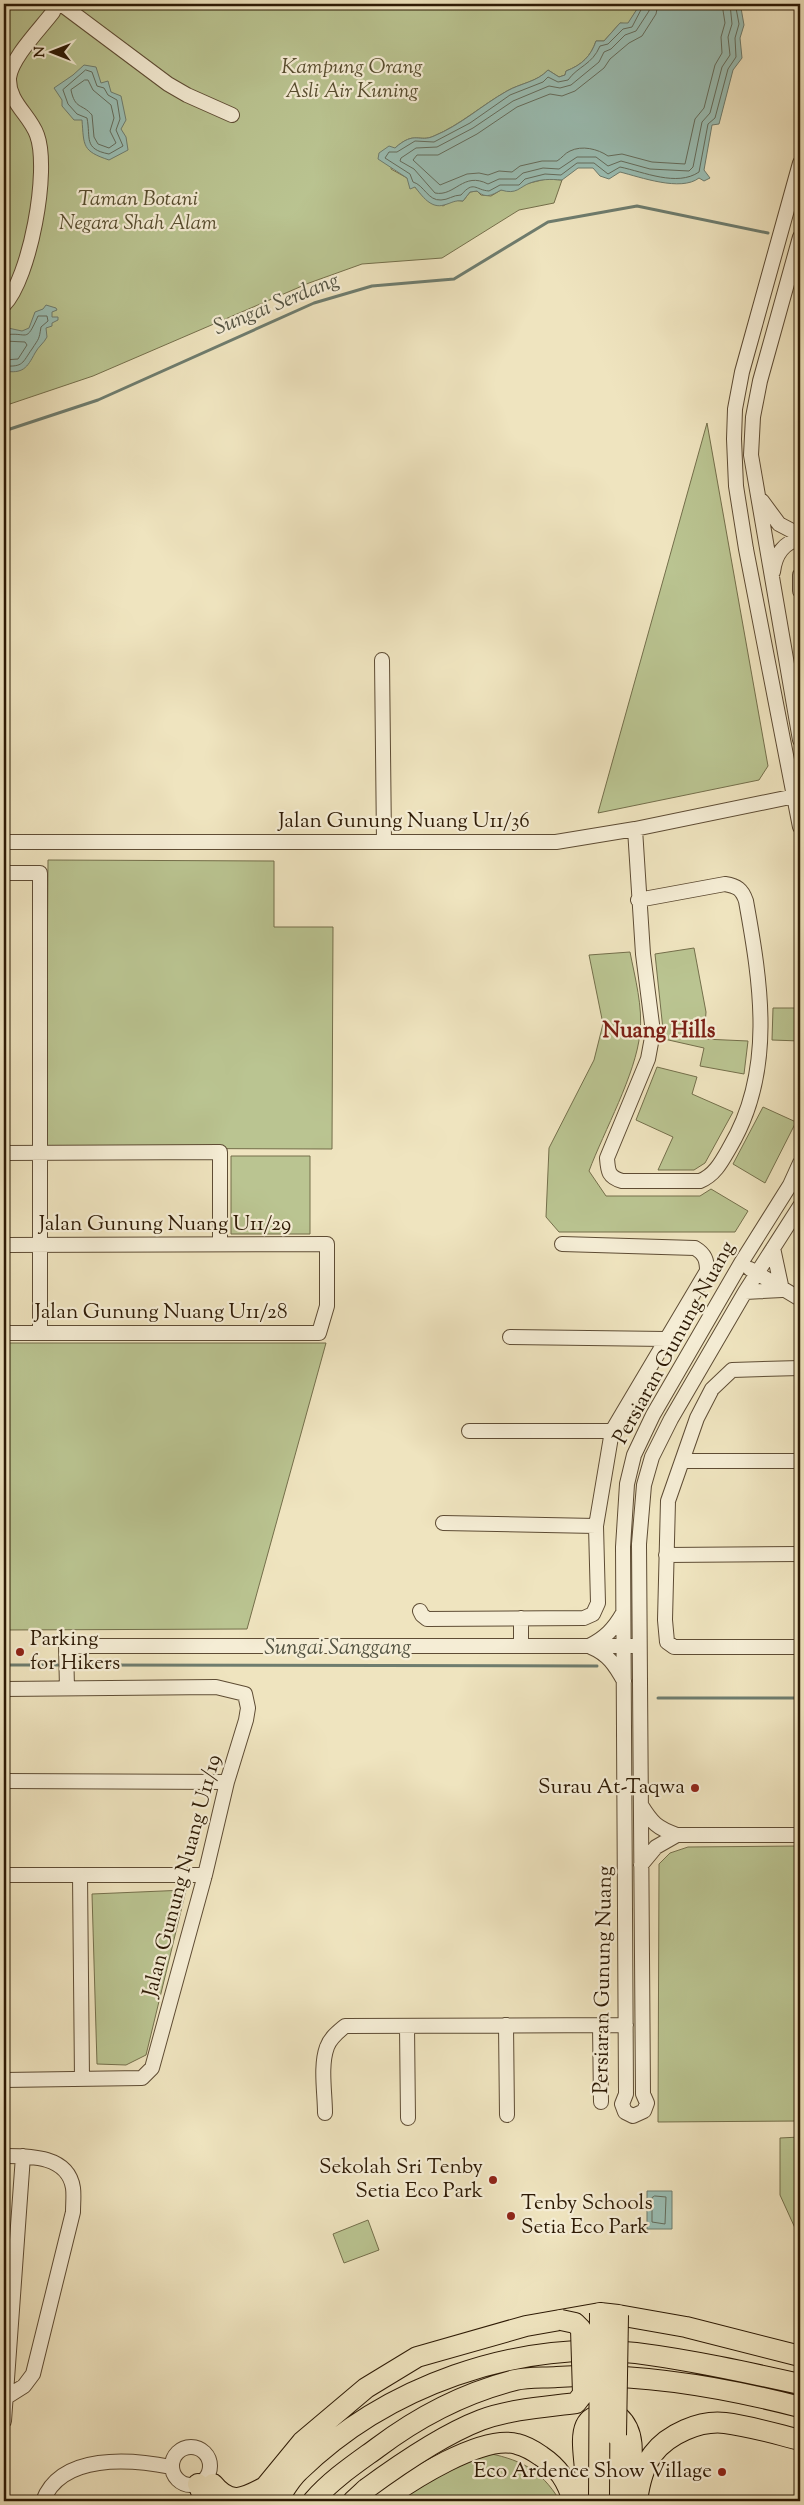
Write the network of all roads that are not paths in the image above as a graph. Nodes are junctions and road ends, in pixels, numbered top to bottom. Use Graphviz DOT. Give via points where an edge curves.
graph roads {
  1 [pos="56,4"];
  2 [pos="61,4"];
  3 [pos="232,115"];
  4 [pos="800,163"];
  5 [pos="800,237"];
  6 [pos="4,306"];
  7 [pos="757,494"];
  8 [pos="800,537"];
  9 [pos="800,575"];
  10 [pos="772,578"];
  11 [pos="800,591"];
  12 [pos="382,660"];
  13 [pos="800,740"];
  14 [pos="797,796"];
  15 [pos="800,827"];
  16 [pos="635,829"];
  17 [pos="4,842"];
  18 [pos="384,842"];
  19 [pos="4,873"];
  20 [pos="638,900"];
  21 [pos="4,1153"];
  22 [pos="40,1153"];
  23 [pos="800,1163"];
  24 [pos="800,1206"];
  25 [pos="220,1244"];
  26 [pos="562,1244"];
  27 [pos="4,1245"];
  28 [pos="40,1245"];
  29 [pos="773,1248"];
  30 [pos="740,1263"];
  31 [pos="756,1273"];
  32 [pos="782,1290"];
  33 [pos="745,1292"];
  34 [pos="800,1299"];
  35 [pos="4,1333"];
  36 [pos="40,1333"];
  37 [pos="319,1333"];
  38 [pos="510,1336"];
  39 [pos="666,1339"];
  40 [pos="800,1368"];
  41 [pos="469,1431"];
  42 [pos="612,1431"];
  43 [pos="682,1461"];
  44 [pos="800,1461"];
  45 [pos="443,1523"];
  46 [pos="596,1526"];
  47 [pos="800,1554"];
  48 [pos="666,1555"];
  49 [pos="420,1611"];
  50 [pos="624,1612"];
  51 [pos="521,1618"];
  52 [pos="521,1646"];
  53 [pos="588,1646"];
  54 [pos="624,1646"];
  55 [pos="640,1646"];
  56 [pos="800,1647"];
  57 [pos="624,1681"];
  58 [pos="67,1688"];
  59 [pos="4,1689"];
  60 [pos="4,1781"];
  61 [pos="227,1782"];
  62 [pos="641,1804"];
  63 [pos="677,1835"];
  64 [pos="800,1835"];
  65 [pos="641,1865"];
  66 [pos="4,1875"];
  67 [pos="80,1876"];
  68 [pos="205,1876"];
  69 [pos="506,2025"];
  70 [pos="600,2025"];
  71 [pos="626,2025"];
  72 [pos="407,2026"];
  73 [pos="82,2079"];
  74 [pos="4,2080"];
  75 [pos="600,2102"];
  76 [pos="325,2113"];
  77 [pos="507,2114"];
  78 [pos="408,2118"];
  79 [pos="4,2156"];
  80 [pos="23,2156"];
  81 [pos="609,2314"];
  82 [pos="561,2320"];
  83 [pos="800,2356"];
  84 [pos="800,2384"];
  85 [pos="6,2398"];
  86 [pos="800,2408"];
  87 [pos="4,2421"];
  88 [pos="800,2440"];
  89 [pos="171,2467"];
  90 [pos="205,2490"];
  91 [pos="359,2495"];
  92 [pos="267,2496"];
  93 [pos="43,2501"];
  94 [pos="313,2501"];
  95 [pos="382,2501"];
  96 [pos="573,2501"];
  97 [pos="585,2501"];
  98 [pos="599,2501"];
  99 [pos="615,2501"];
  100 [pos="628,2501"];
  101 [pos="637,2501"];
  1 -- 6 [label="street" via="16,60 9,77 10,91 36,132 42,149 35,224 26,263"];
  2 -- 3 [label="street" via="168,84"];
  4 -- 14 [label="street" via="742,372 735,409 734,439 736,486 746,549"];
  5 -- 7 [label="street" via="752,417 751,455"];
  7 -- 8 [label="street" via="778,524"];
  7 -- 10 [label="street"];
  8 -- 10 [label="street" via="790,540 781,550 774,562"];
  9 -- 11 [label="street"];
  10 -- 13 [label="street"];
  12 -- 18 [label="street"];
  14 -- 15 [label="street"];
  14 -- 16 [label="street, Jalan Gunung Nuang U11/36"];
  16 -- 18 [label="street, Jalan Gunung Nuang U11/36" via="556,842"];
  16 -- 20 [label="street"];
  17 -- 18 [label="street, Jalan Gunung Nuang U11/36"];
  19 -- 22 [label="street" via="40,873"];
  20 -- 20 [label="street" via="653,1032 648,1059 607,1158 608,1172 613,1179 622,1181 700,1181 719,1166 747,1112 755,1086 761,997 746,901 736,886 725,884"];
  21 -- 22 [label="street"];
  22 -- 25 [label="street" via="220,1152"];
  22 -- 28 [label="street"];
  23 -- 30 [label="street, Persiaran Gunung Nuang"];
  24 -- 29 [label="street, Persiaran Gunung Nuang"];
  25 -- 28 [label="street, Jalan Gunung Nuang U11/29"];
  25 -- 37 [label="street, Jalan Gunung Nuang U11/29" via="327,1244 327,1306"];
  26 -- 39 [label="street" via="695,1248 703,1253 707,1271"];
  27 -- 28 [label="street, Jalan Gunung Nuang U11/29"];
  28 -- 36 [label="street"];
  29 -- 31 [label="street, Persiaran Gunung Nuang"];
  29 -- 32 [label="street"];
  30 -- 31 [label="street"];
  30 -- 50 [label="street, Persiaran Gunung Nuang" via="653,1415 634,1455 627,1484"];
  31 -- 32 [label="street"];
  31 -- 33 [label="street, Persiaran Gunung Nuang"];
  32 -- 33 [label="street"];
  32 -- 34 [label="street"];
  33 -- 55 [label="street, Persiaran Gunung Nuang" via="671,1418 652,1457 644,1485 639,1544"];
  35 -- 36 [label="street, Jalan Gunung Nuang U11/28"];
  36 -- 37 [label="street, Jalan Gunung Nuang U11/28"];
  38 -- 39 [label="street"];
  39 -- 42 [label="street"];
  40 -- 43 [label="street" via="732,1370 712,1390 697,1418"];
  41 -- 42 [label="street"];
  42 -- 46 [label="street"];
  43 -- 44 [label="street"];
  43 -- 48 [label="street" via="668,1501"];
  45 -- 46 [label="street"];
  46 -- 51 [label="street" via="598,1603 593,1614 584,1618"];
  47 -- 48 [label="street"];
  48 -- 56 [label="street" via="667,1642 674,1647"];
  49 -- 51 [label="street" via="427,1619"];
  50 -- 53 [label="street" via="604,1638"];
  50 -- 54 [label="street, Persiaran Gunung Nuang"];
  51 -- 52 [label="street"];
  52 -- 53 [label="street"];
  52 -- 58 [label="street" via="66,1646"];
  53 -- 54 [label="street"];
  53 -- 57 [label="street" via="603,1652"];
  54 -- 55 [label="street"];
  54 -- 57 [label="street, Persiaran Gunung Nuang"];
  55 -- 62 [label="street, Persiaran Gunung Nuang"];
  57 -- 71 [label="street, Persiaran Gunung Nuang"];
  58 -- 59 [label="street"];
  58 -- 61 [label="street, Jalan Gunung Nuang U11/19" via="216,1687 245,1694 246,1720"];
  60 -- 61 [label="street"];
  61 -- 68 [label="street, Jalan Gunung Nuang U11/19"];
  62 -- 63 [label="street" via="651,1821"];
  62 -- 65 [label="street, Persiaran Gunung Nuang"];
  63 -- 64 [label="street"];
  63 -- 65 [label="street" via="656,1847"];
  65 -- 71 [label="street, Persiaran Gunung Nuang" via="642,2094 647,2103 644,2112 637,2116 625,2112 622,2104 626,2094"];
  66 -- 67 [label="street"];
  67 -- 68 [label="street"];
  67 -- 73 [label="street"];
  68 -- 73 [label="street, Jalan Gunung Nuang U11/19" via="152,2068 142,2078"];
  69 -- 70 [label="street"];
  69 -- 72 [label="street"];
  69 -- 77 [label="street"];
  70 -- 71 [label="street"];
  70 -- 75 [label="street"];
  72 -- 76 [label="street" via="345,2026 333,2036 325,2057"];
  72 -- 78 [label="street"];
  73 -- 74 [label="street"];
  79 -- 80 [label="street"];
  80 -- 85 [label="street"];
  80 -- 85 [label="street" via="53,2162 68,2173 73,2187 73,2212 33,2374 24,2386"];
  81 -- 82 [label="highway, bridge"];
  81 -- 83 [label="highway" via="686,2327"];
  81 -- 98 [label="highway, bridge"];
  81 -- 99 [label="highway, bridge"];
  82 -- 91 [label="highway, bridge" via="575,2323 581,2329 584,2394 576,2403 518,2410 481,2420 395,2468"];
  82 -- 92 [label="highway" via="526,2326 417,2357 366,2388 302,2442"];
  84 -- 92 [label="highway" via="636,2353 592,2352 513,2359 478,2368 390,2403 330,2445"];
  85 -- 87 [label="street"];
  86 -- 94 [label="highway" via="742,2392 628,2378 516,2379 459,2399 410,2423 353,2465"];
  88 -- 101 [label="highway" via="724,2423 696,2426 673,2436 652,2454 642,2475"];
  89 -- 90 [label="street" via="180,2482"];
  89 -- 90 [label="street" via="174,2455 184,2448 201,2449 210,2464"];
  89 -- 93 [label="street" via="153,2463 100,2463 72,2470 59,2479"];
  90 -- 92 [label="highway" via="232,2499"];
  95 -- 96 [label="highway" via="466,2453 491,2445 516,2443 554,2465 568,2483"];
  97 -- 100 [label="highway" via="582,2434 592,2420 604,2415 619,2417 632,2439"];
}
